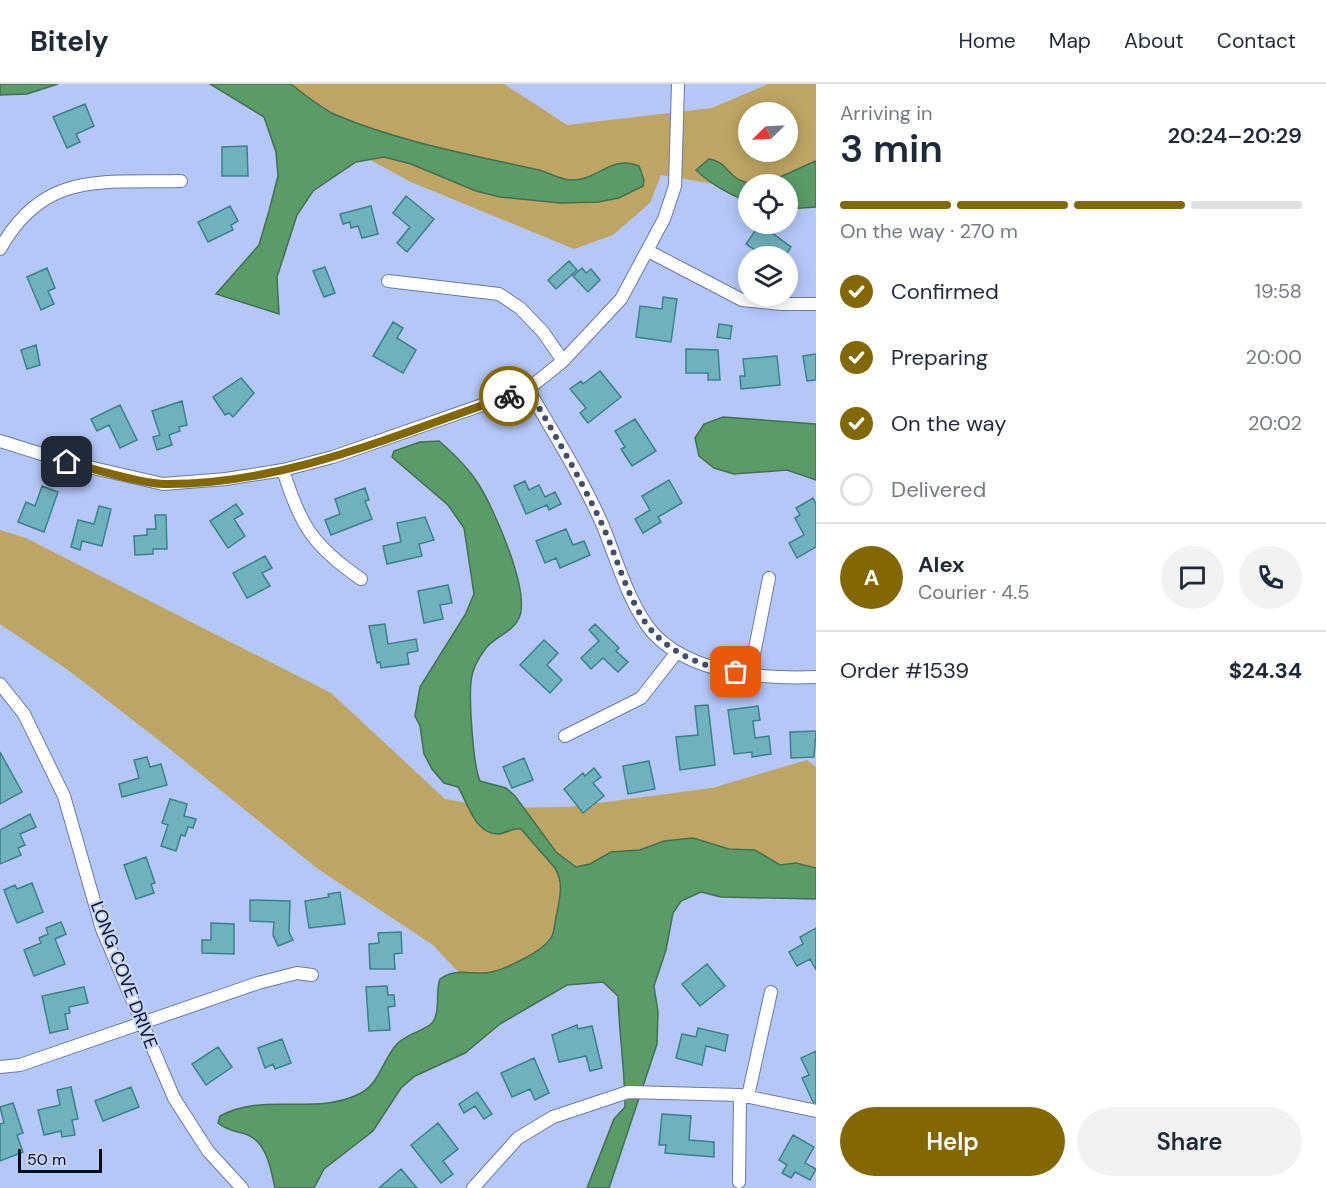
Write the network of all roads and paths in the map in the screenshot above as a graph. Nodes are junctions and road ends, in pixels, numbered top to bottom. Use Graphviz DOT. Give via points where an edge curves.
graph roads {
  1 [pos="678,84"];
  2 [pos="181,181"];
  3 [pos="0,249"];
  4 [pos="648,251"];
  5 [pos="388,281"];
  6 [pos="816,304"];
  7 [pos="562,361"];
  8 [pos="528,389"];
  9 [pos="0,441"];
  10 [pos="283,470"];
  11 [pos="769,578"];
  12 [pos="361,579"];
  13 [pos="678,652"];
  14 [pos="750,674"];
  15 [pos="816,677"];
  16 [pos="0,684"];
  17 [pos="565,736"];
  18 [pos="312,975"];
  19 [pos="771,992"];
  20 [pos="142,1024"];
  21 [pos="0,1067"];
  22 [pos="744,1096"];
  23 [pos="816,1111"];
  24 [pos="740,1182"];
  25 [pos="242,1188"];
  26 [pos="473,1188"];
  1 -- 4 [label="street" via="675,186"];
  2 -- 3 [label="street" via="74,185 30,208"];
  4 -- 6 [label="street" via="742,300"];
  4 -- 7 [label="street" via="621,298"];
  5 -- 7 [label="street" via="499,294 520,308 543,332"];
  7 -- 8 [label="street"];
  8 -- 10 [label="street" via="333,457"];
  8 -- 13 [label="street" via="602,524 638,606 653,632"];
  9 -- 10 [label="street" via="67,462 163,484"];
  10 -- 12 [label="street" via="293,502 318,546"];
  11 -- 14 [label="street"];
  13 -- 14 [label="street" via="721,670"];
  13 -- 17 [label="street" via="641,698"];
  14 -- 15 [label="street"];
  16 -- 20 [label="street, LONG COVE DRIVE" via="24,714 64,796 102,929"];
  18 -- 20 [label="street" via="297,973 258,983"];
  19 -- 22 [label="street"];
  20 -- 21 [label="street" via="20,1065"];
  20 -- 25 [label="street, LONG COVE DRIVE" via="174,1098 208,1151"];
  22 -- 23 [label="street"];
  22 -- 24 [label="street"];
  22 -- 26 [label="street" via="628,1092 596,1101 553,1118 519,1138"];
}
